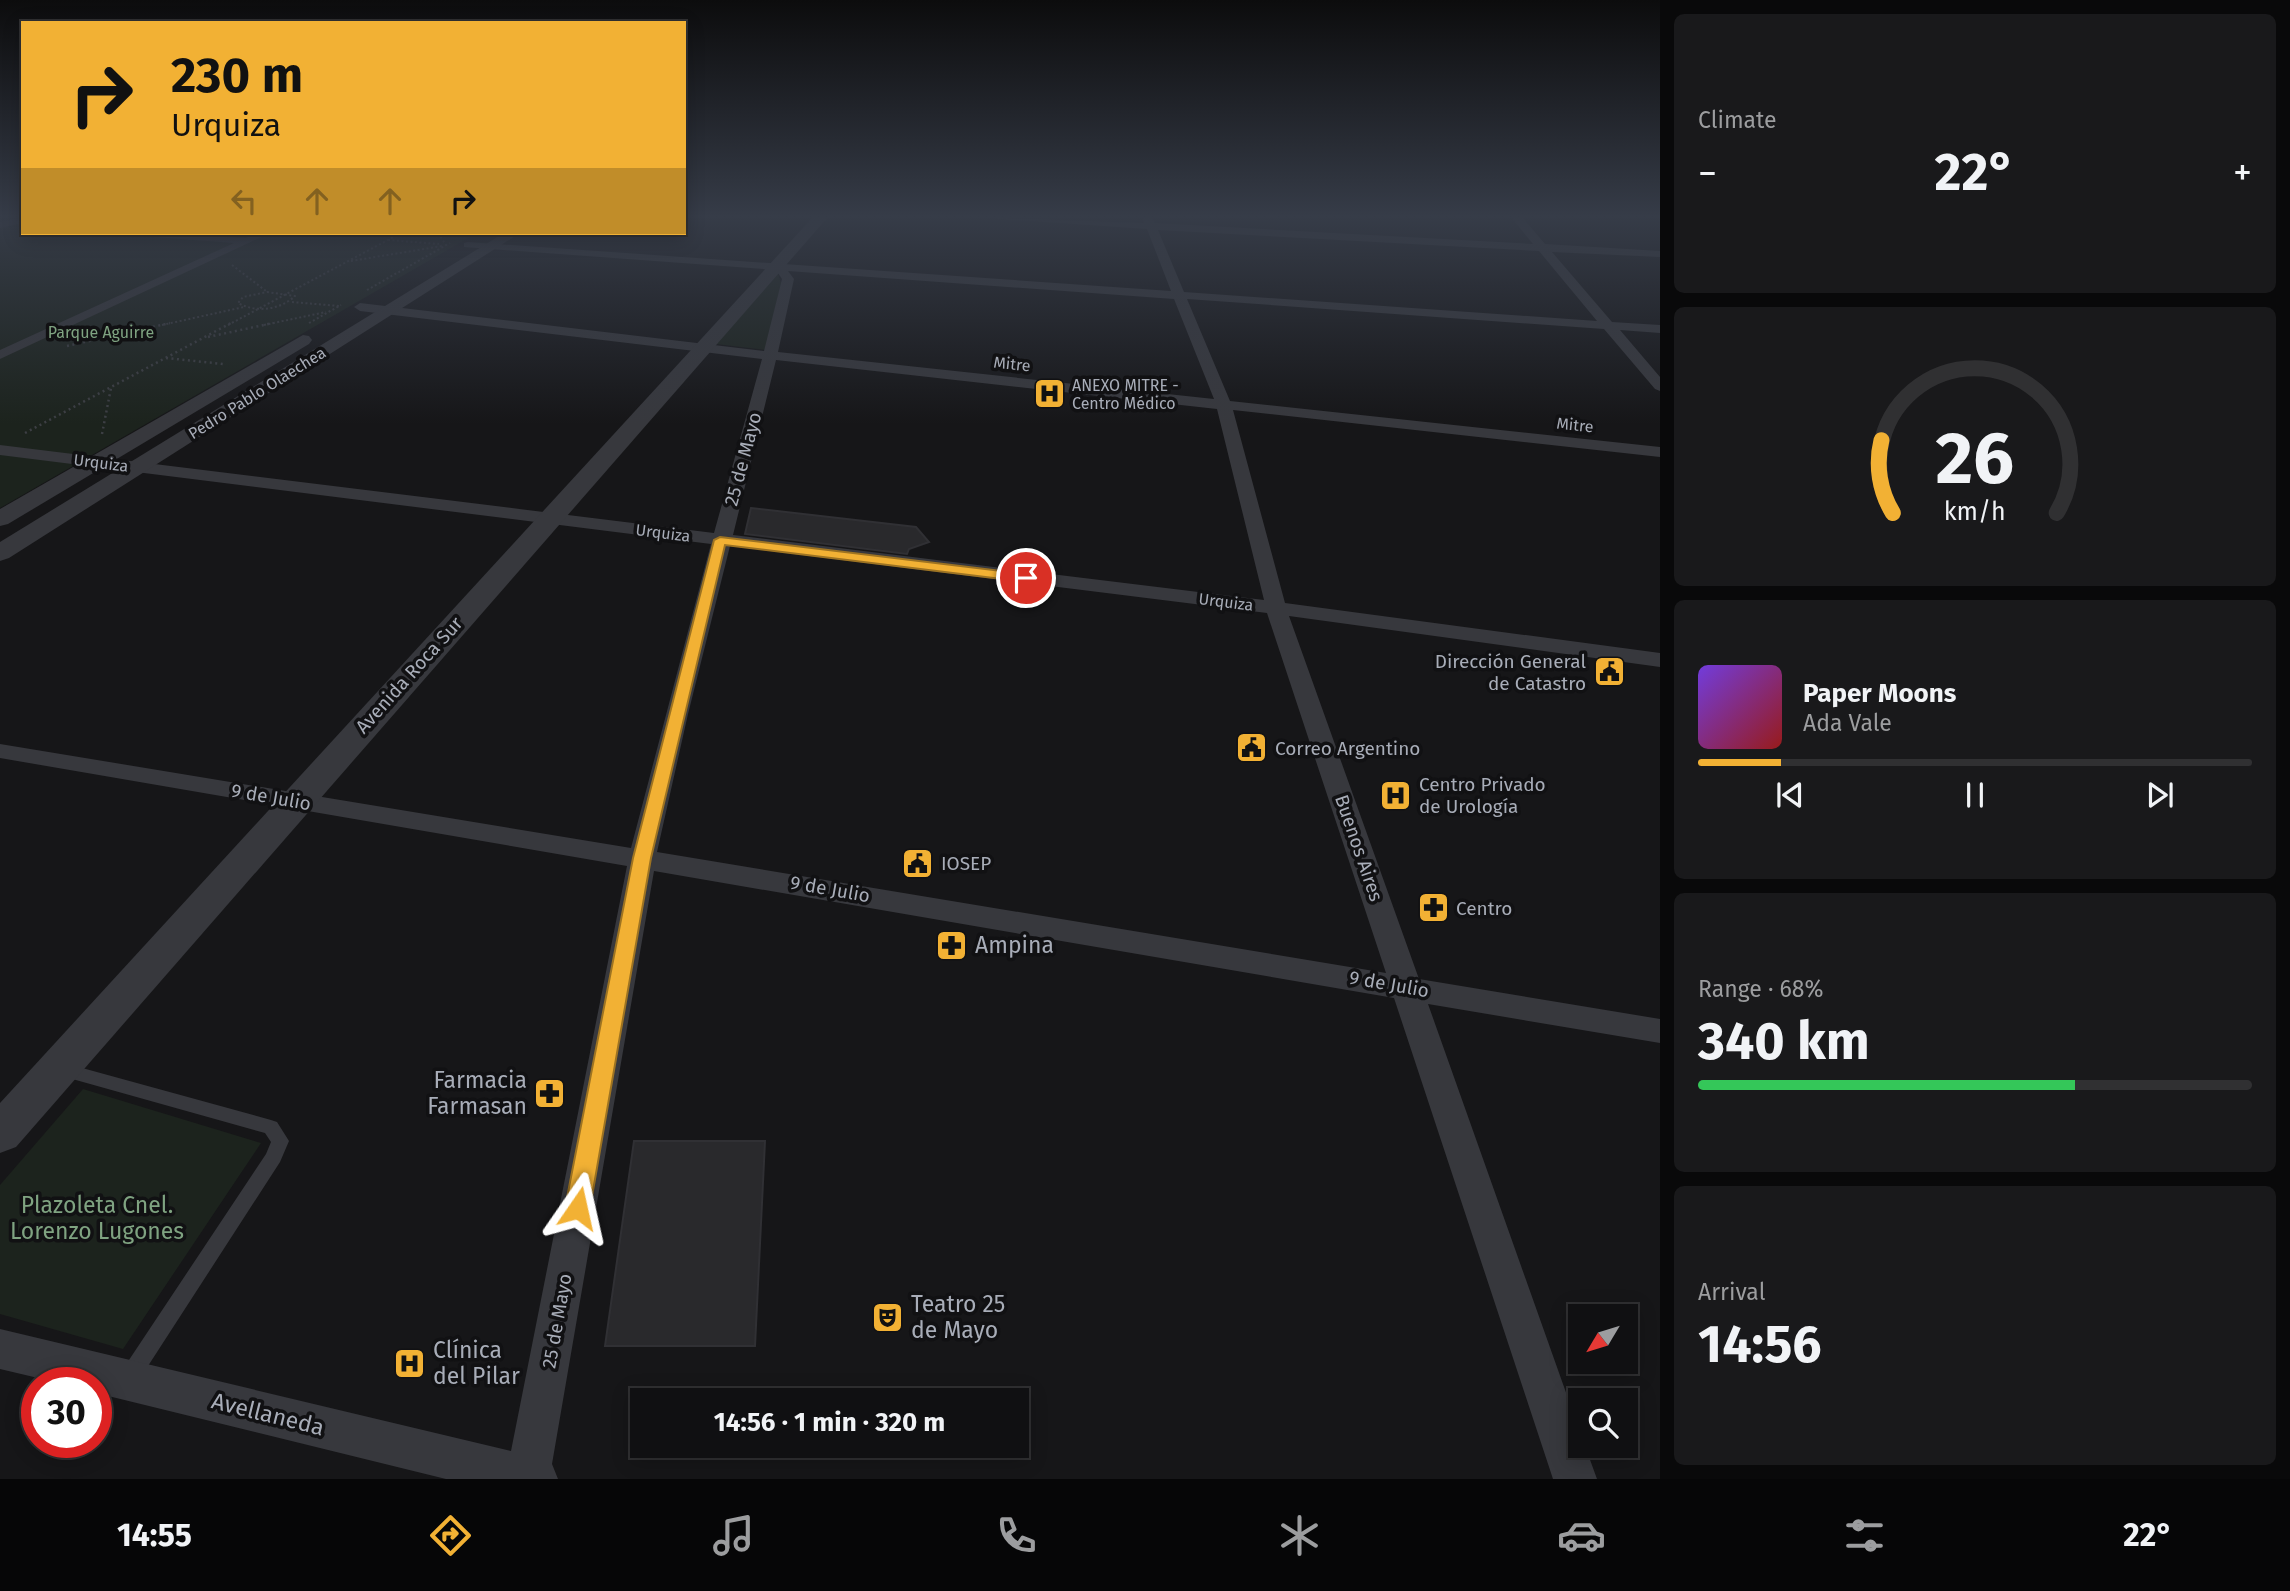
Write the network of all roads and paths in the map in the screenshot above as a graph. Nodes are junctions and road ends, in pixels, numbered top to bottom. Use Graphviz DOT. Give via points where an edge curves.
graph roads {
  1 [pos="150,286"];
  2 [pos="259,286"];
  3 [pos="301,286"];
  4 [pos="397,286"];
  5 [pos="425,286"];
  6 [pos="758,286"];
  7 [pos="786,286"];
  8 [pos="1068,286"];
  9 [pos="1175,286"];
  10 [pos="1574,286"];
  11 [pos="267,292"];
  12 [pos="288,293"];
  13 [pos="1178,294"];
  14 [pos="291,302"];
  15 [pos="244,307"];
  16 [pos="360,307"];
  17 [pos="259,308"];
  18 [pos="331,311"];
  19 [pos="388,312"];
  20 [pos="1605,325"];
  21 [pos="1660,330"];
  22 [pos="201,339"];
  23 [pos="58,348"];
  24 [pos="701,348"];
  25 [pos="0,355"];
  26 [pos="771,355"];
  27 [pos="166,358"];
  28 [pos="234,366"];
  29 [pos="1655,375"];
  30 [pos="1660,386"];
  31 [pos="111,387"];
  32 [pos="1224,405"];
  33 [pos="17,437"];
  34 [pos="101,442"];
  35 [pos="0,450"];
  36 [pos="1660,452"];
  37 [pos="94,462"];
  38 [pos="138,468"];
  39 [pos="0,519"];
  40 [pos="550,519"];
  41 [pos="720,540"];
  42 [pos="0,553"];
  43 [pos="1276,608"];
  44 [pos="1660,660"];
  45 [pos="0,751"];
  46 [pos="295,801"];
  47 [pos="642,858"];
  48 [pos="1408,986"];
  49 [pos="1660,1031"];
  50 [pos="58,1069"];
  51 [pos="0,1134"];
  52 [pos="0,1349"];
  53 [pos="128,1380"];
  54 [pos="531,1478"];
  55 [pos="1575,1479"];
  1 -- 25 [label="street"];
  2 -- 11 [label="path"];
  3 -- 12 [label="path"];
  4 -- 16 [label="street, Pedro Pablo Olaechea"];
  5 -- 19 [label="street, Pedro Pablo Olaechea"];
  6 -- 24 [label="street, Avenida Roca Sur"];
  7 -- 26 [label="street, 25 de Mayo"];
  8 -- 13 [label="street"];
  9 -- 13 [label="street, Buenos Aires"];
  10 -- 20 [label="street"];
  11 -- 12 [label="path"];
  11 -- 15 [label="path" via="239,300"];
  12 -- 14 [label="path" via="295,296"];
  12 -- 17 [label="path"];
  13 -- 20 [label="street"];
  13 -- 32 [label="street, Buenos Aires"];
  14 -- 16 [label="path"];
  14 -- 17 [label="path"];
  15 -- 17 [label="path"];
  15 -- 23 [label="path"];
  16 -- 19 [label="street, Mitre"];
  16 -- 37 [label="street, Pedro Pablo Olaechea"];
  17 -- 22 [label="path"];
  18 -- 22 [label="path"];
  19 -- 24 [label="street, Mitre"];
  19 -- 38 [label="street, Pedro Pablo Olaechea"];
  20 -- 21 [label="street"];
  20 -- 29 [label="street"];
  22 -- 27 [label="path"];
  24 -- 26 [label="street, Mitre"];
  24 -- 40 [label="street, Avenida Roca Sur"];
  26 -- 32 [label="street, Mitre"];
  26 -- 41 [label="street, 25 de Mayo"];
  27 -- 28 [label="path"];
  27 -- 31 [label="path"];
  29 -- 30 [label="street"];
  31 -- 33 [label="path"];
  31 -- 34 [label="path"];
  32 -- 36 [label="street, Mitre"];
  32 -- 43 [label="street, Buenos Aires"];
  35 -- 37 [label="street, Urquiza"];
  37 -- 38 [label="street, Urquiza"];
  37 -- 39 [label="street, Pedro Pablo Olaechea"];
  38 -- 40 [label="street, Urquiza"];
  38 -- 42 [label="street, Pedro Pablo Olaechea"];
  40 -- 41 [label="street, Urquiza"];
  40 -- 46 [label="street, Avenida Roca Sur"];
  41 -- 43 [label="street, Urquiza"];
  41 -- 47 [label="street, 25 de Mayo"];
  43 -- 44 [label="street, Urquiza"];
  43 -- 48 [label="street, Buenos Aires"];
  45 -- 46 [label="street, 9 de Julio"];
  46 -- 47 [label="street, 9 de Julio"];
  46 -- 50 [label="street, Avenida Roca Sur"];
  47 -- 48 [label="street, 9 de Julio"];
  47 -- 54 [label="street, 25 de Mayo"];
  48 -- 49 [label="street, 9 de Julio"];
  48 -- 55 [label="street, Buenos Aires"];
  50 -- 51 [label="street, Avenida Roca Sur"];
  50 -- 53 [label="lane" via="271,1127 280,1141 274,1157"];
  52 -- 53 [label="street, Avellaneda"];
  53 -- 54 [label="street, Avellaneda"];
}
